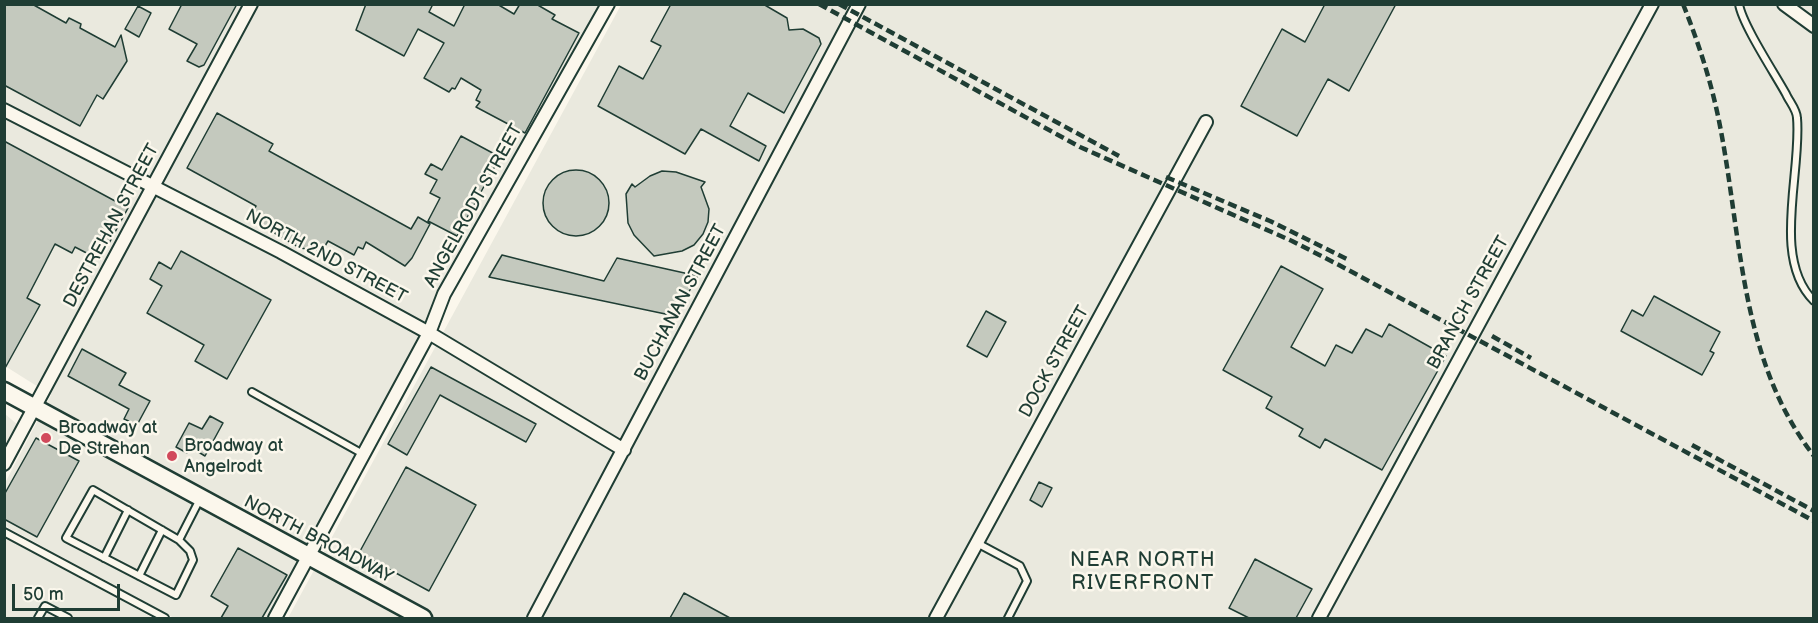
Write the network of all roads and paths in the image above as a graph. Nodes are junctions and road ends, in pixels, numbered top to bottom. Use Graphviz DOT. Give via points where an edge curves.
graph roads {
  1 [pos="251,4"];
  2 [pos="608,4"];
  3 [pos="859,4"];
  4 [pos="1652,4"];
  5 [pos="1739,4"];
  6 [pos="1784,4"];
  7 [pos="1814,26"];
  8 [pos="4,110"];
  9 [pos="1206,122"];
  10 [pos="153,186"];
  11 [pos="1814,301"];
  12 [pos="429,333"];
  13 [pos="4,391"];
  14 [pos="252,392"];
  15 [pos="34,409"];
  16 [pos="624,450"];
  17 [pos="364,454"];
  18 [pos="4,464"];
  19 [pos="201,499"];
  20 [pos="128,510"];
  21 [pos="162,530"];
  22 [pos="4,532"];
  23 [pos="179,540"];
  24 [pos="977,543"];
  25 [pos="308,557"];
  26 [pos="104,558"];
  27 [pos="139,576"];
  28 [pos="38,618"];
  29 [pos="68,618"];
  30 [pos="165,618"];
  31 [pos="275,618"];
  32 [pos="423,618"];
  33 [pos="534,618"];
  34 [pos="936,618"];
  35 [pos="1008,618"];
  36 [pos="1319,618"];
  1 -- 10 [label="street, DESTREHAN STREET"];
  2 -- 12 [label="street, ANGELRODT STREET" via="444,294"];
  3 -- 16 [label="street, BUCHANAN STREET"];
  4 -- 36 [label="street, BRANCH STREET"];
  5 -- 11 [label="lane" via="1797,116 1797,169 1790,233 1796,268 1806,293"];
  6 -- 7 [label="street"];
  8 -- 10 [label="street, NORTH 2ND STREET"];
  9 -- 24 [label="street, DOCK STREET"];
  10 -- 12 [label="street, NORTH 2ND STREET"];
  10 -- 15 [label="street, DESTREHAN STREET"];
  12 -- 16 [label="street, NORTH 2ND STREET"];
  12 -- 17 [label="street, ANGELRODT STREET"];
  13 -- 15 [label="main road, NORTH BROADWAY"];
  14 -- 17 [label="lane"];
  15 -- 18 [label="street, DESTREHAN STREET"];
  15 -- 19 [label="main road, NORTH BROADWAY"];
  16 -- 33 [label="street, BUCHANAN STREET"];
  17 -- 25 [label="street, ANGELRODT STREET"];
  19 -- 23 [label="lane"];
  19 -- 25 [label="main road, NORTH BROADWAY"];
  20 -- 21 [label="lane"];
  20 -- 26 [label="lane"];
  20 -- 26 [label="lane" via="93,490 66,538"];
  21 -- 23 [label="lane"];
  21 -- 27 [label="lane"];
  22 -- 30 [label="lane"];
  23 -- 27 [label="lane" via="193,560 176,595"];
  24 -- 34 [label="street, DOCK STREET"];
  24 -- 35 [label="lane" via="1020,566 1027,581"];
  25 -- 31 [label="street, ANGELRODT STREET"];
  25 -- 32 [label="main road, NORTH BROADWAY"];
  26 -- 27 [label="lane"];
  28 -- 29 [label="lane" via="45,606"];
}
